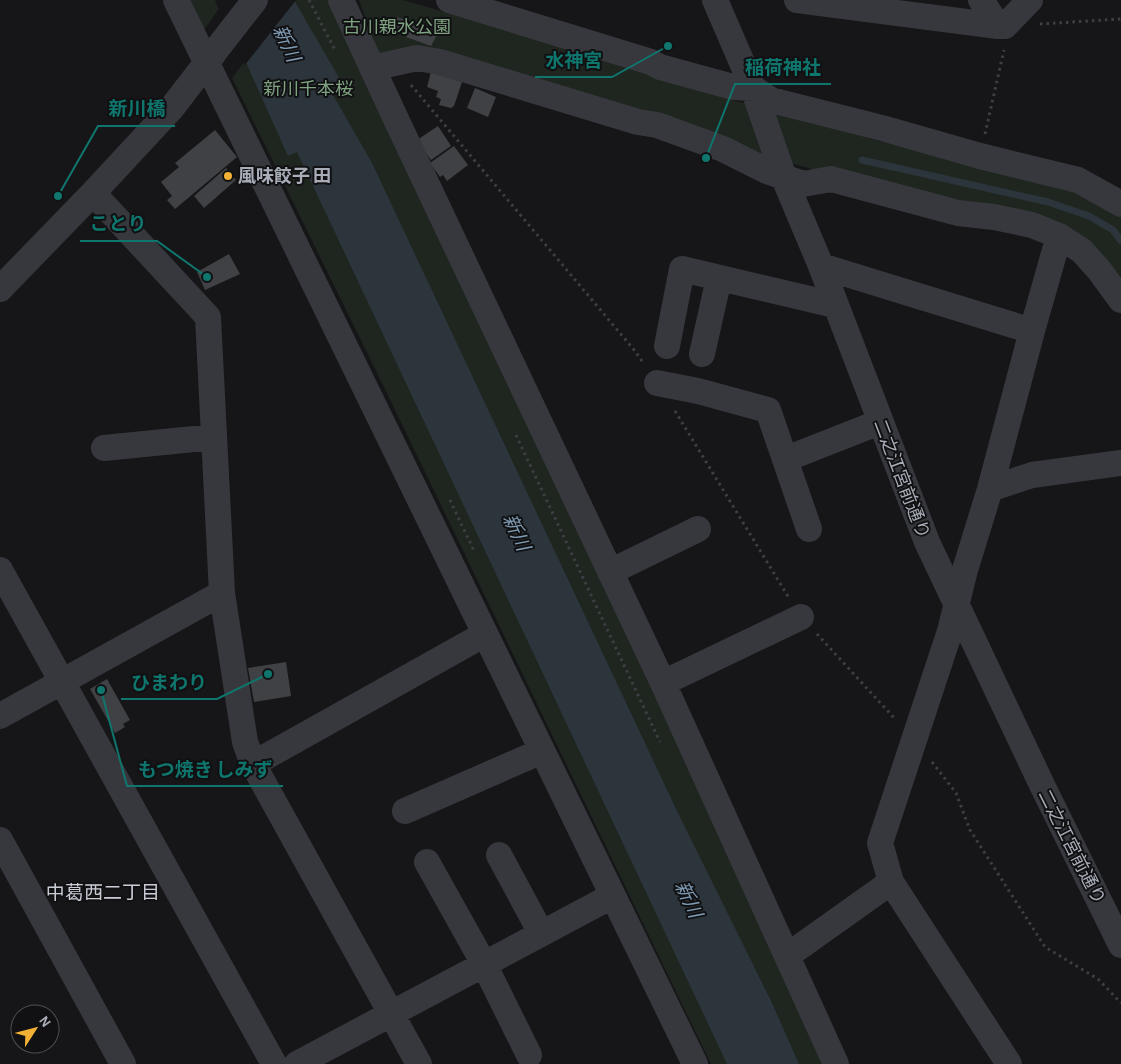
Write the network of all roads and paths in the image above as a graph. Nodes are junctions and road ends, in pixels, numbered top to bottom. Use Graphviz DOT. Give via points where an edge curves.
graph roads {
  1 [pos="176,0"];
  2 [pos="255,0"];
  3 [pos="342,0"];
  4 [pos="449,0"];
  5 [pos="716,0"];
  6 [pos="798,0"];
  7 [pos="980,0"];
  8 [pos="1030,0"];
  9 [pos="1121,19"];
  10 [pos="1002,26"];
  11 [pos="211,57"];
  12 [pos="372,68"];
  13 [pos="753,88"];
  14 [pos="980,156"];
  15 [pos="784,178"];
  16 [pos="93,193"];
  17 [pos="1121,204"];
  18 [pos="1060,236"];
  19 [pos="821,266"];
  20 [pos="719,278"];
  21 [pos="0,289"];
  22 [pos="1121,300"];
  23 [pos="835,305"];
  24 [pos="1032,332"];
  25 [pos="667,346"];
  26 [pos="702,354"];
  27 [pos="657,383"];
  28 [pos="880,422"];
  29 [pos="214,437"];
  30 [pos="104,448"];
  31 [pos="786,459"];
  32 [pos="1121,463"];
  33 [pos="990,489"];
  34 [pos="698,529"];
  35 [pos="810,529"];
  36 [pos="0,570"];
  37 [pos="610,572"];
  38 [pos="222,593"];
  39 [pos="956,607"];
  40 [pos="801,617"];
  41 [pos="485,634"];
  42 [pos="62,682"];
  43 [pos="663,683"];
  44 [pos="0,716"];
  45 [pos="915,740"];
  46 [pos="542,751"];
  47 [pos="253,764"];
  48 [pos="404,811"];
  49 [pos="0,840"];
  50 [pos="499,855"];
  51 [pos="427,862"];
  52 [pos="891,882"];
  53 [pos="612,896"];
  54 [pos="541,933"];
  55 [pos="1121,945"];
  56 [pos="787,956"];
  57 [pos="484,964"];
  58 [pos="1121,1002"];
  59 [pos="392,1013"];
  60 [pos="529,1055"];
  61 [pos="123,1064"];
  62 [pos="274,1064"];
  63 [pos="297,1064"];
  64 [pos="419,1064"];
  65 [pos="695,1064"];
  66 [pos="836,1064"];
  67 [pos="1009,1064"];
  1 -- 11 [label="street"];
  2 -- 11 [label="street, bridge"];
  3 -- 12 [label="street"];
  4 -- 13 [label="street" via="660,67 733,87"];
  5 -- 13 [label="street, 二之江宮前通り"];
  6 -- 10 [label="street"];
  7 -- 10 [label="street"];
  8 -- 10 [label="street"];
  9 -- 10 [label="path"];
  10 -- 14 [label="path" via="1003,57"];
  11 -- 16 [label="street" via="170,109"];
  11 -- 41 [label="street"];
  12 -- 15 [label="street" via="417,58 440,62 656,125 723,149"];
  12 -- 27 [label="path" via="406,78 635,351"];
  12 -- 37 [label="street"];
  13 -- 14 [label="street" via="771,100"];
  13 -- 15 [label="street, 二之江宮前通り"];
  14 -- 17 [label="street" via="1078,180"];
  15 -- 18 [label="street" via="803,184 831,179 958,213 1032,225"];
  15 -- 19 [label="street, 二之江宮前通り"];
  16 -- 21 [label="street"];
  16 -- 29 [label="street" via="208,317"];
  18 -- 22 [label="street" via="1082,251"];
  18 -- 24 [label="street"];
  19 -- 23 [label="street, 二之江宮前通り"];
  19 -- 24 [label="street"];
  20 -- 23 [label="street"];
  20 -- 25 [label="street" via="682,269"];
  20 -- 26 [label="street"];
  23 -- 28 [label="street, 二之江宮前通り"];
  24 -- 33 [label="street"];
  27 -- 31 [label="street" via="698,390 768,410"];
  27 -- 40 [label="path"];
  28 -- 31 [label="street"];
  28 -- 39 [label="street, 二之江宮前通り" via="926,542"];
  29 -- 30 [label="street"];
  29 -- 38 [label="street"];
  31 -- 35 [label="street"];
  32 -- 33 [label="street" via="1032,475"];
  33 -- 39 [label="street" via="964,570"];
  34 -- 37 [label="street"];
  36 -- 42 [label="street"];
  37 -- 43 [label="street"];
  38 -- 42 [label="street"];
  38 -- 47 [label="street" via="244,742"];
  39 -- 45 [label="street"];
  39 -- 55 [label="street, 二之江宮前通り"];
  40 -- 43 [label="street"];
  40 -- 45 [label="path"];
  41 -- 46 [label="street"];
  41 -- 47 [label="street"];
  42 -- 44 [label="street"];
  42 -- 62 [label="street"];
  43 -- 56 [label="street"];
  45 -- 52 [label="street" via="880,843"];
  45 -- 58 [label="path" via="956,793 970,830 1045,947 1098,979"];
  46 -- 48 [label="street"];
  46 -- 53 [label="street"];
  47 -- 59 [label="street"];
  49 -- 61 [label="street"];
  50 -- 54 [label="street"];
  51 -- 57 [label="street"];
  52 -- 56 [label="street"];
  52 -- 67 [label="street"];
  53 -- 54 [label="street"];
  53 -- 65 [label="street"];
  54 -- 57 [label="street"];
  56 -- 66 [label="street"];
  57 -- 59 [label="street"];
  57 -- 60 [label="street"];
  59 -- 63 [label="street"];
  59 -- 64 [label="street"];
}
